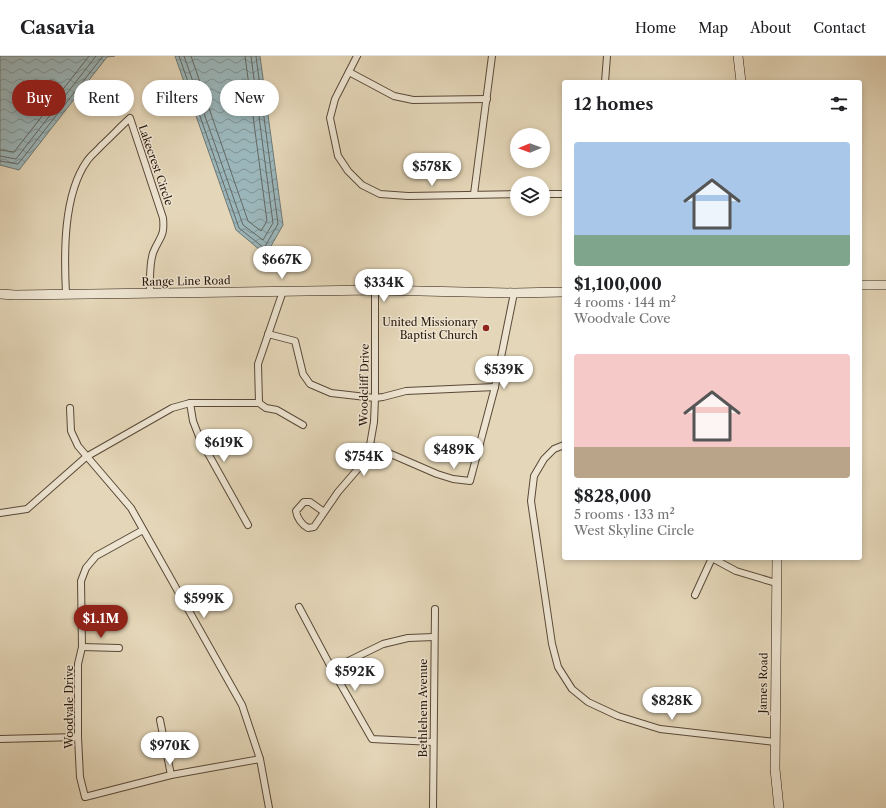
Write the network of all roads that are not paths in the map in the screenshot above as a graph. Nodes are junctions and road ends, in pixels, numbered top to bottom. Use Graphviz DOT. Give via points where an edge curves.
graph roads {
  1 [pos="358,56"];
  2 [pos="492,56"];
  3 [pos="607,56"];
  4 [pos="738,56"];
  5 [pos="349,72"];
  6 [pos="605,80"];
  7 [pos="741,80"];
  8 [pos="487,99"];
  9 [pos="474,194"];
  10 [pos="510,194"];
  11 [pos="550,194"];
  12 [pos="562,194"];
  13 [pos="862,285"];
  14 [pos="886,285"];
  15 [pos="375,290"];
  16 [pos="282,291"];
  17 [pos="562,292"];
  18 [pos="150,293"];
  19 [pos="514,293"];
  20 [pos="0,294"];
  21 [pos="66,294"];
  22 [pos="268,334"];
  23 [pos="495,387"];
  24 [pos="375,398"];
  25 [pos="190,403"];
  26 [pos="260,403"];
  27 [pos="70,408"];
  28 [pos="302,425"];
  29 [pos="370,445"];
  30 [pos="562,446"];
  31 [pos="86,457"];
  32 [pos="324,512"];
  33 [pos="0,513"];
  34 [pos="248,525"];
  35 [pos="143,530"];
  36 [pos="711,560"];
  37 [pos="716,560"];
  38 [pos="777,560"];
  39 [pos="776,583"];
  40 [pos="695,595"];
  41 [pos="299,607"];
  42 [pos="435,609"];
  43 [pos="434,637"];
  44 [pos="82,647"];
  45 [pos="120,648"];
  46 [pos="332,669"];
  47 [pos="160,720"];
  48 [pos="78,737"];
  49 [pos="0,739"];
  50 [pos="433,742"];
  51 [pos="774,742"];
  52 [pos="260,759"];
  53 [pos="171,775"];
  54 [pos="269,808"];
  55 [pos="433,808"];
  56 [pos="779,808"];
  1 -- 5 [label="street"];
  2 -- 8 [label="street"];
  3 -- 6 [label="street"];
  4 -- 7 [label="main road"];
  5 -- 8 [label="street" via="394,96 413,100"];
  5 -- 9 [label="street" via="335,99 330,118 338,156 362,185 380,194"];
  8 -- 9 [label="street"];
  9 -- 10 [label="street"];
  11 -- 12 [label="street"];
  13 -- 14 [label="main road"];
  15 -- 16 [label="main road, Range Line Road"];
  15 -- 19 [label="main road, Range Line Road"];
  15 -- 24 [label="street, Woodcliff Drive"];
  16 -- 18 [label="main road, Range Line Road"];
  16 -- 22 [label="street"];
  17 -- 19 [label="main road, Range Line Road"];
  18 -- 21 [label="main road, Range Line Road"];
  18 -- 21 [label="street, Lakecrest Circle" via="150,265 153,252 162,238 163,218 130,118 88,160 72,192 64,260"];
  19 -- 23 [label="street"];
  20 -- 21 [label="main road, Range Line Road"];
  22 -- 24 [label="street" via="295,341 303,374 310,384 331,393"];
  22 -- 26 [label="street" via="258,364"];
  23 -- 24 [label="street" via="406,391"];
  23 -- 29 [label="street" via="470,481 437,474"];
  24 -- 29 [label="street, Woodcliff Drive"];
  25 -- 26 [label="street"];
  25 -- 31 [label="street" via="172,408"];
  25 -- 34 [label="street" via="192,421 200,438"];
  26 -- 28 [label="street"];
  27 -- 31 [label="street" via="71,431"];
  29 -- 32 [label="street, Woodcliff Drive" via="363,463"];
  30 -- 51 [label="street" via="554,449 544,459 534,476 531,501 552,644 558,667 572,689 588,702 618,716 660,729"];
  31 -- 33 [label="street" via="27,509"];
  31 -- 35 [label="street" via="131,508"];
  32 -- 32 [label="street, Woodcliff Drive" via="310,502 304,502 296,511 304,526 308,528 314,527"];
  35 -- 44 [label="street, Woodvale Drive" via="96,556 86,568 80,581"];
  35 -- 52 [label="street" via="242,705"];
  36 -- 40 [label="street"];
  37 -- 39 [label="street" via="736,571"];
  38 -- 39 [label="main road, James Road"];
  39 -- 51 [label="main road, James Road"];
  41 -- 46 [label="street"];
  42 -- 43 [label="street, Bethlehem Avenue"];
  43 -- 46 [label="street" via="408,638 383,644"];
  43 -- 50 [label="street, Bethlehem Avenue"];
  44 -- 45 [label="street"];
  44 -- 48 [label="street, Woodvale Drive" via="78,664"];
  46 -- 50 [label="street" via="372,739"];
  47 -- 53 [label="street"];
  48 -- 49 [label="street"];
  48 -- 53 [label="street, Woodvale Drive" via="80,777 85,797"];
  50 -- 55 [label="street, Bethlehem Avenue"];
  51 -- 56 [label="main road, James Road"];
  52 -- 53 [label="street"];
  52 -- 54 [label="street"];
}
